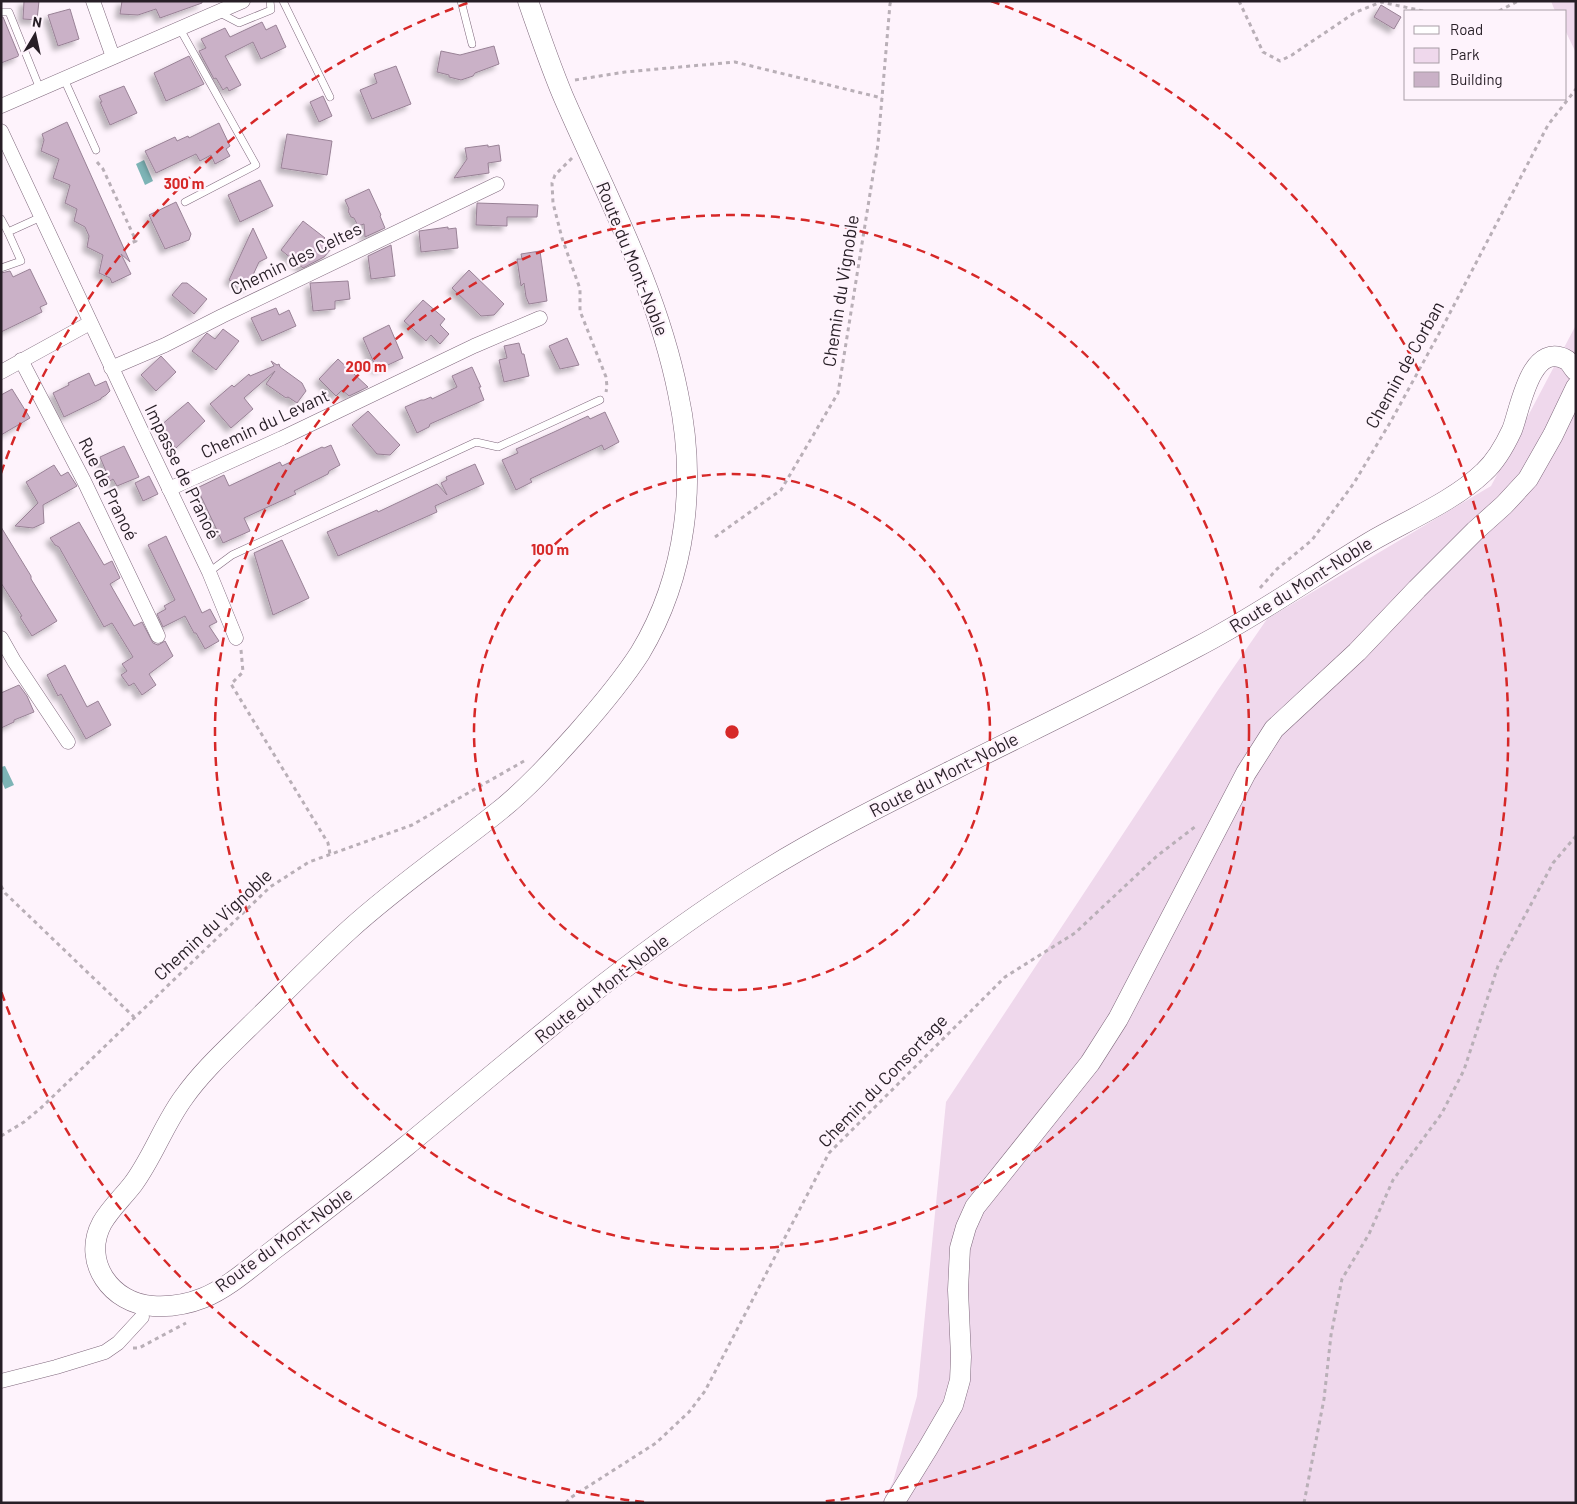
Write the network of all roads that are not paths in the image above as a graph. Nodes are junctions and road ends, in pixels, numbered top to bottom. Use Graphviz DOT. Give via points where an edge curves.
graph roads {
  1 [pos="93,1"];
  2 [pos="242,1"];
  3 [pos="270,1"];
  4 [pos="283,1"];
  5 [pos="461,1"];
  6 [pos="528,1"];
  7 [pos="1,12"];
  8 [pos="218,12"];
  9 [pos="180,29"];
  10 [pos="472,44"];
  11 [pos="113,57"];
  12 [pos="64,79"];
  13 [pos="40,89"];
  14 [pos="330,98"];
  15 [pos="1,106"];
  16 [pos="1,131"];
  17 [pos="96,150"];
  18 [pos="497,184"];
  19 [pos="186,202"];
  20 [pos="41,217"];
  21 [pos="1,219"];
  22 [pos="8,232"];
  23 [pos="1,268"];
  24 [pos="540,318"];
  25 [pos="90,323"];
  26 [pos="21,360"];
  27 [pos="111,368"];
  28 [pos="1576,371"];
  29 [pos="1,372"];
  30 [pos="1576,387"];
  31 [pos="600,400"];
  32 [pos="169,489"];
  33 [pos="209,572"];
  34 [pos="158,636"];
  35 [pos="1,638"];
  36 [pos="236,638"];
  37 [pos="68,742"];
  38 [pos="142,1316"];
  39 [pos="1,1381"];
  40 [pos="894,1503"];
  1 -- 11 [label="street"];
  2 -- 8 [label="street"];
  3 -- 8 [label="lane" via="271,10 239,24"];
  4 -- 14 [label="lane"];
  5 -- 10 [label="lane"];
  6 -- 28 [label="street, Route du Mont-Noble" via="558,83 644,280 661,326 679,393 687,489 681,545 668,591 656,624 638,655 596,712 540,774 497,813 348,931 216,1060 182,1100 136,1181 103,1221 95,1243 95,1256 104,1279 113,1290 136,1304 163,1307 202,1299 242,1274 357,1186 600,988 707,909 793,853 1227,631 1463,489 1499,455 1512,430 1530,376 1538,364 1558,357 1570,362"];
  7 -- 13 [label="lane" via="9,12"];
  8 -- 9 [label="street"];
  9 -- 11 [label="street"];
  9 -- 19 [label="lane" via="256,166"];
  11 -- 12 [label="street"];
  12 -- 13 [label="street"];
  12 -- 17 [label="lane"];
  13 -- 15 [label="street"];
  16 -- 20 [label="street"];
  18 -- 27 [label="street, Chemin des Celtes"];
  20 -- 22 [label="lane"];
  20 -- 25 [label="street"];
  21 -- 22 [label="lane"];
  22 -- 23 [label="lane" via="21,260"];
  24 -- 32 [label="street, Chemin du Levant"];
  25 -- 26 [label="street"];
  25 -- 27 [label="street, Impasse de Pranoé"];
  26 -- 29 [label="street"];
  26 -- 34 [label="street, Rue de Pranoé" via="84,481"];
  27 -- 32 [label="street, Impasse de Pranoé"];
  30 -- 40 [label="street" via="1528,479 1357,652 1274,729 1246,773 1118,1019 1090,1063 975,1207 960,1248 960,1380 953,1405"];
  31 -- 33 [label="lane" via="498,447 476,442 232,555"];
  32 -- 33 [label="street, Impasse de Pranoé"];
  33 -- 36 [label="street, Impasse de Pranoé"];
  35 -- 37 [label="street"];
  38 -- 39 [label="street" via="112,1348 83,1360"];
}
